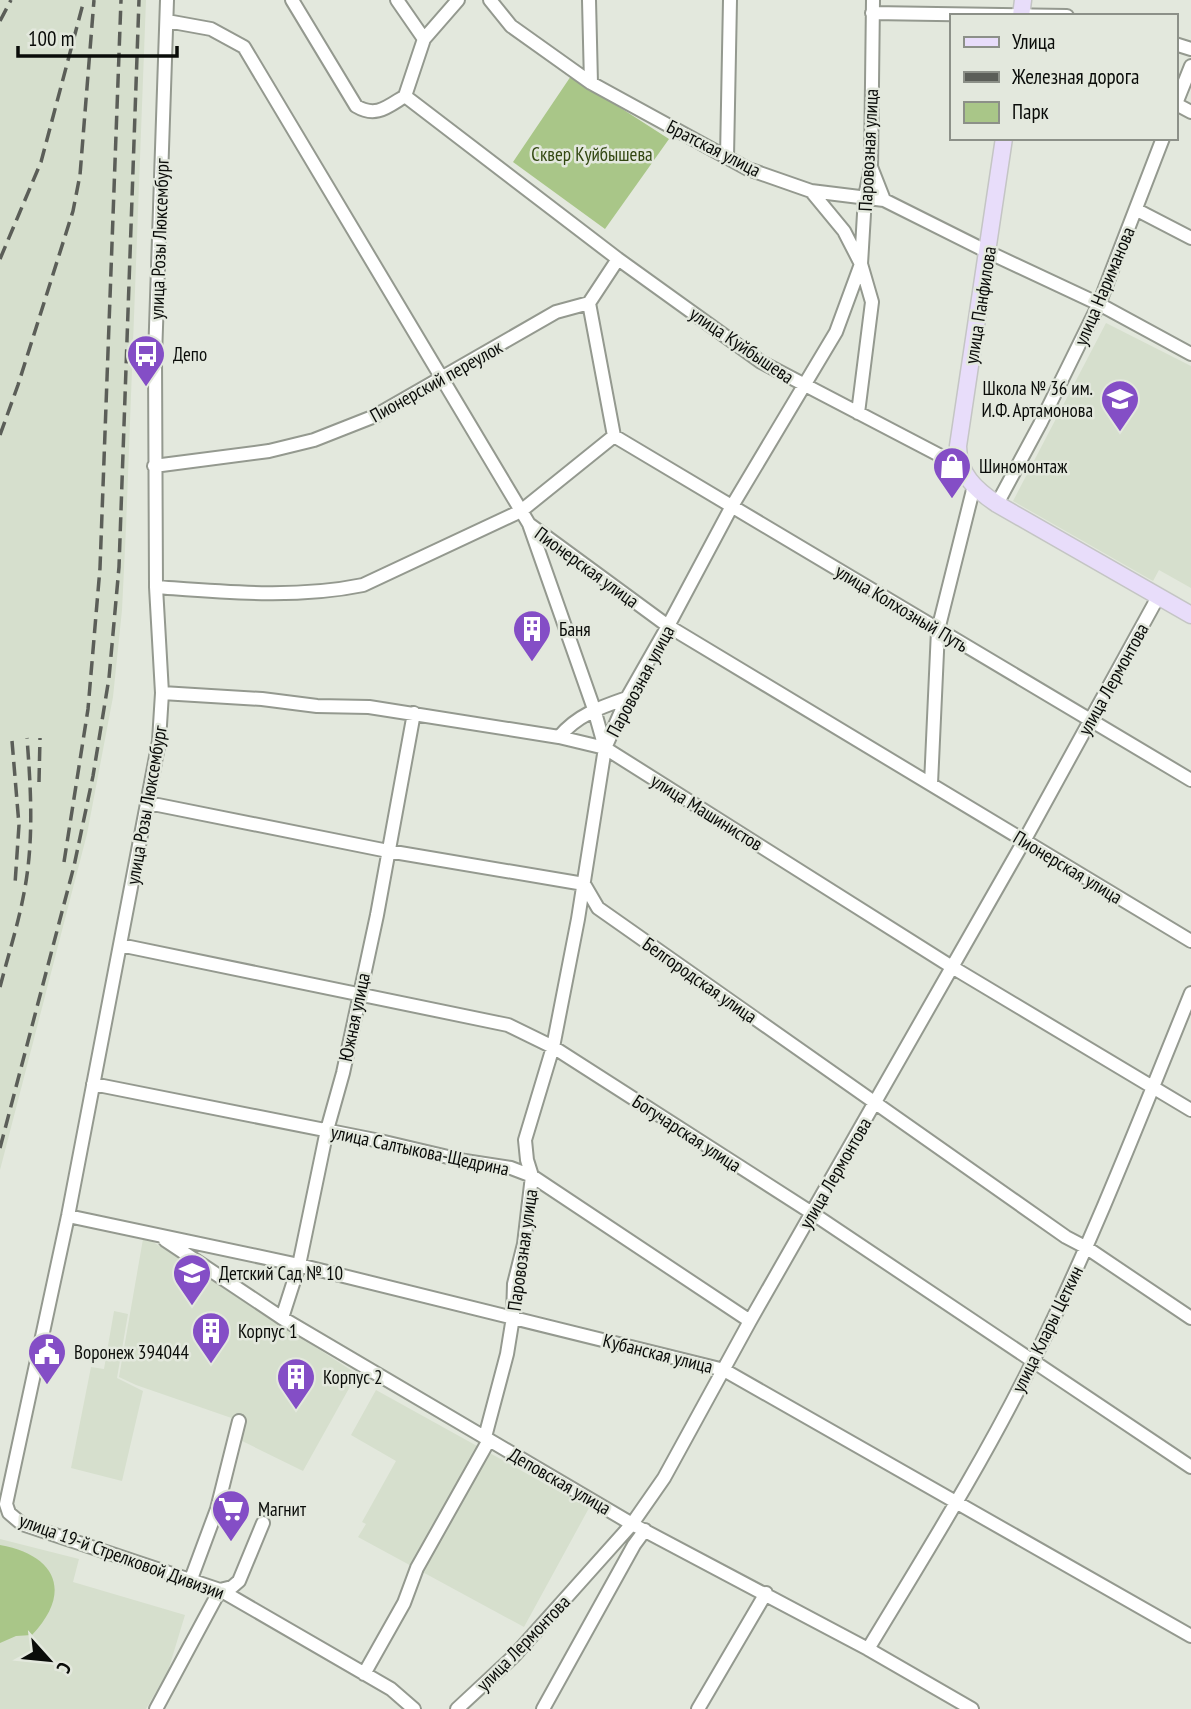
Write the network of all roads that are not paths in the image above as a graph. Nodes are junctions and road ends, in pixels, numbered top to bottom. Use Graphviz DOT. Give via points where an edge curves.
graph roads {
  1 [pos="167,0"];
  2 [pos="292,0"];
  3 [pos="397,0"];
  4 [pos="458,0"];
  5 [pos="490,0"];
  6 [pos="589,0"];
  7 [pos="730,0"];
  8 [pos="872,6"];
  9 [pos="1022,10"];
  10 [pos="1052,14"];
  11 [pos="167,21"];
  12 [pos="424,39"];
  13 [pos="1191,66"];
  14 [pos="591,83"];
  15 [pos="405,96"];
  16 [pos="1177,102"];
  17 [pos="1004,140"];
  18 [pos="1162,140"];
  19 [pos="727,157"];
  20 [pos="871,167"];
  21 [pos="811,191"];
  22 [pos="865,197"];
  23 [pos="884,200"];
  24 [pos="1137,210"];
  25 [pos="1191,238"];
  26 [pos="988,252"];
  27 [pos="618,258"];
  28 [pos="861,264"];
  29 [pos="589,303"];
  30 [pos="1099,304"];
  31 [pos="1191,354"];
  32 [pos="443,379"];
  33 [pos="804,386"];
  34 [pos="858,413"];
  35 [pos="614,436"];
  36 [pos="958,446"];
  37 [pos="941,456"];
  38 [pos="154,466"];
  39 [pos="963,471"];
  40 [pos="974,486"];
  41 [pos="997,505"];
  42 [pos="732,506"];
  43 [pos="521,511"];
  44 [pos="529,524"];
  45 [pos="156,587"];
  46 [pos="1158,597"];
  47 [pos="1191,615"];
  48 [pos="668,626"];
  49 [pos="938,630"];
  50 [pos="162,693"];
  51 [pos="627,698"];
  52 [pos="594,709"];
  53 [pos="414,713"];
  54 [pos="1090,719"];
  55 [pos="559,737"];
  56 [pos="605,748"];
  57 [pos="1191,780"];
  58 [pos="930,784"];
  59 [pos="148,803"];
  60 [pos="1024,841"];
  61 [pos="388,851"];
  62 [pos="584,884"];
  63 [pos="598,908"];
  64 [pos="578,919"];
  65 [pos="1191,941"];
  66 [pos="120,945"];
  67 [pos="952,967"];
  68 [pos="1191,993"];
  69 [pos="358,995"];
  70 [pos="553,1047"];
  71 [pos="93,1084"];
  72 [pos="1153,1087"];
  73 [pos="874,1104"];
  74 [pos="1191,1110"];
  75 [pos="327,1130"];
  76 [pos="533,1177"];
  77 [pos="812,1213"];
  78 [pos="68,1216"];
  79 [pos="159,1236"];
  80 [pos="1087,1248"];
  81 [pos="299,1265"];
  82 [pos="513,1317"];
  83 [pos="282,1318"];
  84 [pos="1191,1318"];
  85 [pos="750,1321"];
  86 [pos="1033,1361"];
  87 [pos="724,1370"];
  88 [pos="239,1421"];
  89 [pos="487,1438"];
  90 [pos="1191,1467"];
  91 [pos="957,1502"];
  92 [pos="9,1513"];
  93 [pos="263,1523"];
  94 [pos="632,1524"];
  95 [pos="645,1530"];
  96 [pos="191,1579"];
  97 [pos="220,1590"];
  98 [pos="766,1593"];
  99 [pos="1191,1636"];
  100 [pos="868,1648"];
  101 [pos="364,1674"];
  102 [pos="156,1709"];
  103 [pos="414,1709"];
  104 [pos="457,1709"];
  105 [pos="543,1709"];
  106 [pos="698,1709"];
  107 [pos="972,1709"];
  1 -- 11 [label="street, улица Розы Люксембург"];
  2 -- 15 [label="street" via="356,106 375,112"];
  3 -- 12 [label="street"];
  4 -- 12 [label="street"];
  5 -- 14 [label="street, Братская улица" via="512,26"];
  6 -- 14 [label="street"];
  7 -- 19 [label="street"];
  8 -- 9 [label="street"];
  8 -- 20 [label="street, Паровозная улица"];
  9 -- 10 [label="street"];
  11 -- 32 [label="street, Пионерская улица" via="211,29 244,47"];
  11 -- 38 [label="street, улица Розы Люксембург"];
  12 -- 15 [label="street"];
  13 -- 16 [label="street"];
  14 -- 19 [label="street, Братская улица"];
  15 -- 27 [label="street, улица Куйбышева"];
  17 -- 26 [label="main road, улица Панфилова"];
  18 -- 24 [label="street, улица Нариманова"];
  19 -- 21 [label="street, Братская улица"];
  20 -- 22 [label="street, Паровозная улица"];
  20 -- 23 [label="street"];
  21 -- 22 [label="street, Братская улица"];
  21 -- 28 [label="street" via="844,231"];
  22 -- 23 [label="street, Братская улица"];
  22 -- 28 [label="street, Паровозная улица"];
  23 -- 26 [label="street, Братская улица"];
  24 -- 25 [label="street"];
  24 -- 30 [label="street, улица Нариманова"];
  26 -- 30 [label="street, Братская улица"];
  26 -- 36 [label="main road, улица Панфилова"];
  27 -- 29 [label="street"];
  27 -- 33 [label="street, улица Куйбышева" via="761,362"];
  28 -- 33 [label="street, Паровозная улица" via="836,332"];
  28 -- 34 [label="street" via="872,302"];
  29 -- 32 [label="street, Пионерский переулок" via="556,312"];
  29 -- 35 [label="street"];
  30 -- 31 [label="street, Братская улица"];
  30 -- 41 [label="street, улица Нариманова"];
  32 -- 38 [label="street, Пионерский переулок" via="375,416 314,440 269,451"];
  32 -- 43 [label="street, Пионерская улица"];
  33 -- 34 [label="street, улица Куйбышева"];
  33 -- 42 [label="street, Паровозная улица"];
  34 -- 37 [label="street, улица Куйбышева"];
  35 -- 42 [label="street, улица Колхозный Путь"];
  35 -- 43 [label="street"];
  36 -- 37 [label="street"];
  36 -- 39 [label="main road, улица Панфилова"];
  37 -- 39 [label="street, улица Куйбышева"];
  38 -- 45 [label="street, улица Розы Люксембург"];
  39 -- 40 [label="main road, улица Куйбышева"];
  40 -- 41 [label="main road, улица Куйбышева"];
  40 -- 49 [label="street"];
  41 -- 46 [label="main road, улица Куйбышева"];
  42 -- 48 [label="street, Паровозная улица"];
  42 -- 49 [label="street, улица Колхозный Путь"];
  43 -- 44 [label="street, Пионерская улица"];
  43 -- 45 [label="street" via="363,585 336,591"];
  44 -- 48 [label="street, Пионерская улица"];
  44 -- 52 [label="street"];
  45 -- 50 [label="street, улица Розы Люксембург"];
  46 -- 47 [label="main road, улица Куйбышева"];
  46 -- 54 [label="street, улица Лермонтова"];
  48 -- 51 [label="street, Паровозная улица"];
  48 -- 58 [label="street, Пионерская улица"];
  49 -- 54 [label="street, улица Колхозный Путь"];
  49 -- 58 [label="street"];
  50 -- 53 [label="street, улица Машинистов"];
  50 -- 59 [label="street, улица Розы Люксембург"];
  51 -- 52 [label="street"];
  51 -- 56 [label="street, Паровозная улица"];
  52 -- 55 [label="street" via="569,724"];
  52 -- 56 [label="street"];
  53 -- 55 [label="street, улица Машинистов"];
  53 -- 61 [label="street, Южная улица"];
  54 -- 57 [label="street, улица Колхозный Путь"];
  54 -- 60 [label="street, улица Лермонтова"];
  55 -- 56 [label="street, улица Машинистов"];
  56 -- 62 [label="street, Паровозная улица"];
  56 -- 67 [label="street, улица Машинистов"];
  58 -- 60 [label="street, Пионерская улица"];
  59 -- 61 [label="street"];
  59 -- 66 [label="street, улица Розы Люксембург"];
  60 -- 65 [label="street, Пионерская улица"];
  60 -- 67 [label="street, улица Лермонтова"];
  61 -- 62 [label="street"];
  61 -- 69 [label="street, Южная улица"];
  62 -- 63 [label="street, Белгородская улица"];
  62 -- 64 [label="street, Паровозная улица"];
  63 -- 64 [label="street"];
  63 -- 73 [label="street, Белгородская улица"];
  64 -- 70 [label="street, Паровозная улица"];
  66 -- 69 [label="street, Богучарская улица"];
  66 -- 71 [label="street, улица Розы Люксембург"];
  67 -- 72 [label="street, улица Машинистов"];
  67 -- 73 [label="street, улица Лермонтова"];
  68 -- 72 [label="street, улица Клары Цеткин"];
  69 -- 70 [label="street, Богучарская улица" via="508,1025"];
  69 -- 75 [label="street, Южная улица"];
  70 -- 76 [label="street, Паровозная улица" via="525,1140"];
  70 -- 77 [label="street, Богучарская улица"];
  71 -- 75 [label="street, улица Салтыкова-Щедрина"];
  71 -- 78 [label="street, улица Розы Люксембург"];
  72 -- 74 [label="street, улица Машинистов"];
  72 -- 80 [label="street, улица Клары Цеткин"];
  73 -- 77 [label="street, улица Лермонтова"];
  73 -- 80 [label="street, Белгородская улица"];
  75 -- 76 [label="street, улица Салтыкова-Щедрина" via="511,1168"];
  75 -- 81 [label="street, Южная улица"];
  76 -- 82 [label="street, Паровозная улица" via="514,1284"];
  76 -- 85 [label="street, улица Салтыкова-Щедрина"];
  77 -- 85 [label="street, улица Лермонтова"];
  77 -- 86 [label="street, Богучарская улица"];
  78 -- 79 [label="street, Кубанская улица"];
  78 -- 92 [label="street, улица Розы Люксембург" via="7,1491"];
  79 -- 81 [label="street, Кубанская улица"];
  79 -- 83 [label="street, Деповская улица"];
  80 -- 84 [label="street, Белгородская улица"];
  80 -- 86 [label="street, улица Клары Цеткин"];
  81 -- 82 [label="street, Кубанская улица"];
  81 -- 83 [label="street, Южная улица"];
  82 -- 87 [label="street, Кубанская улица"];
  82 -- 89 [label="street, Паровозная улица"];
  83 -- 89 [label="street, Деповская улица"];
  85 -- 87 [label="street, улица Лермонтова"];
  86 -- 90 [label="street, Богучарская улица"];
  86 -- 91 [label="street, улица Клары Цеткин"];
  87 -- 91 [label="street, Кубанская улица"];
  87 -- 94 [label="street, улица Лермонтова" via="664,1478"];
  88 -- 96 [label="street" via="217,1509"];
  89 -- 94 [label="street, Деповская улица"];
  89 -- 101 [label="street, Паровозная улица"];
  91 -- 99 [label="street, Кубанская улица"];
  91 -- 100 [label="street, улица Клары Цеткин"];
  92 -- 96 [label="street, улица 19-й Стрелковой Дивизии" via="32,1528"];
  93 -- 97 [label="street" via="239,1581"];
  94 -- 95 [label="street, Деповская улица"];
  94 -- 104 [label="street, улица Лермонтова" via="514,1656"];
  95 -- 98 [label="street, Деповская улица"];
  95 -- 105 [label="street"];
  96 -- 97 [label="street, улица 19-й Стрелковой Дивизии"];
  97 -- 101 [label="street, улица 19-й Стрелковой Дивизии"];
  97 -- 102 [label="street"];
  98 -- 100 [label="street, Деповская улица"];
  98 -- 106 [label="street"];
  100 -- 107 [label="street, Деповская улица"];
  101 -- 103 [label="street, улица 19-й Стрелковой Дивизии"];
}
